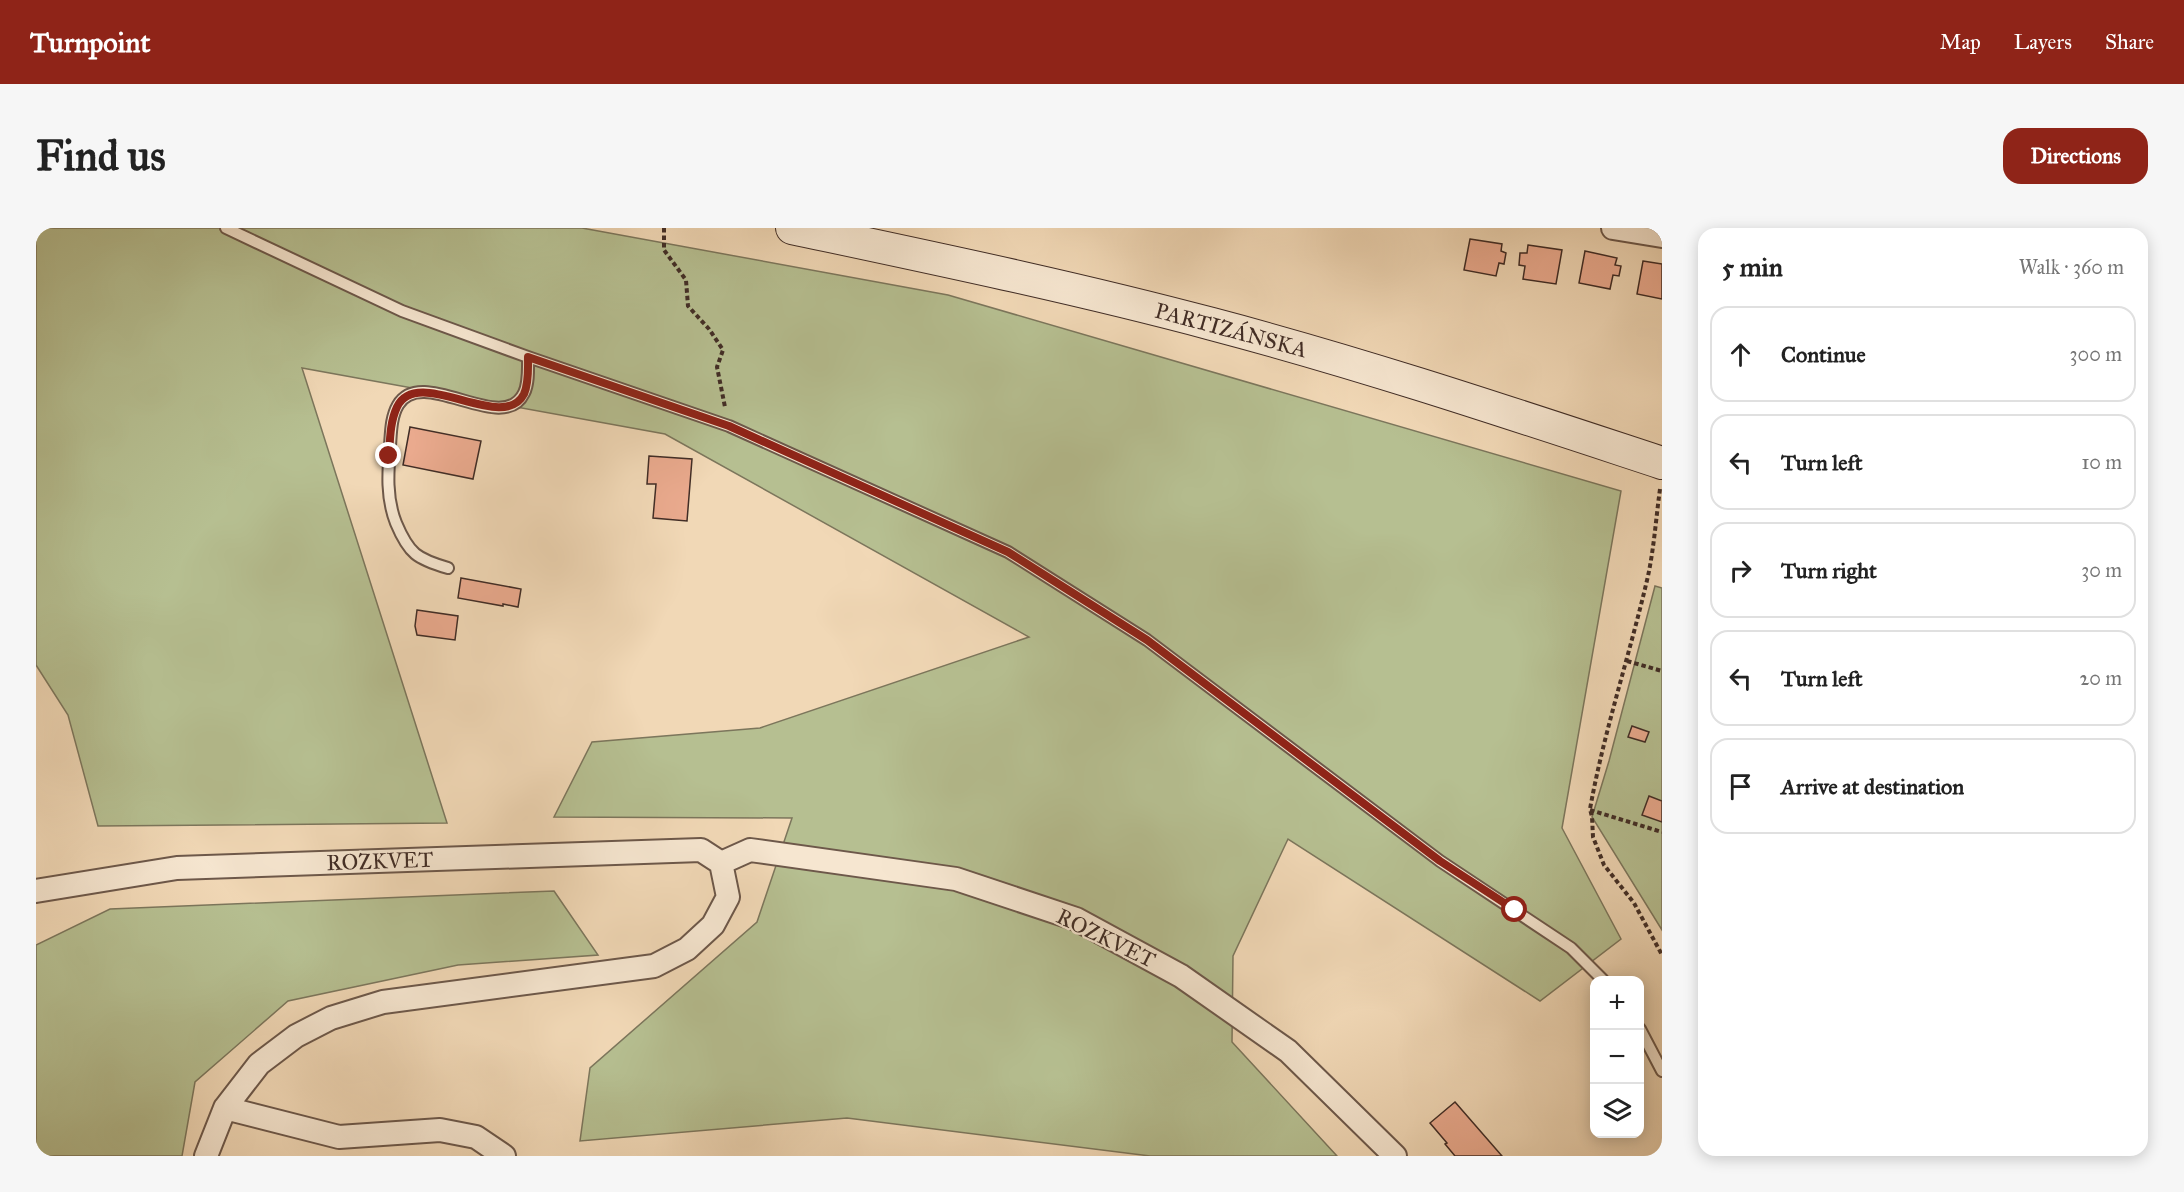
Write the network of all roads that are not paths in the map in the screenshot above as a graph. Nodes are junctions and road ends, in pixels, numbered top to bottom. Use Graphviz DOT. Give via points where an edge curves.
graph roads {
  1 [pos="226,228"];
  2 [pos="792,228"];
  3 [pos="1613,228"];
  4 [pos="1662,236"];
  5 [pos="528,357"];
  6 [pos="1662,463"];
  7 [pos="448,568"];
  8 [pos="721,863"];
  9 [pos="36,891"];
  10 [pos="1598,976"];
  11 [pos="1641,1030"];
  12 [pos="1662,1071"];
  13 [pos="225,1108"];
  14 [pos="206,1156"];
  15 [pos="504,1156"];
  16 [pos="1395,1156"];
  1 -- 5 [label="lane" via="402,311"];
  2 -- 6 [label="main road, PARTIZÁNSKA" via="1040,281 1213,324 1418,382"];
  3 -- 4 [label="street"];
  5 -- 7 [label="lane" via="524,394 514,405 500,409 422,391 398,404 391,424 389,501 403,538 414,554"];
  5 -- 10 [label="lane" via="729,426 1008,552 1147,640 1440,861 1571,948"];
  8 -- 9 [label="street, ROZKVET" via="701,850 177,868"];
  8 -- 13 [label="street" via="728,897 713,925 687,949 654,966 383,1002 331,1018 296,1035 259,1064"];
  8 -- 16 [label="street, ROZKVET" via="750,850 956,879 1076,919 1181,976 1288,1051"];
  11 -- 12 [label="lane"];
  13 -- 14 [label="street"];
  13 -- 15 [label="street" via="339,1137 440,1130 476,1137"];
}
